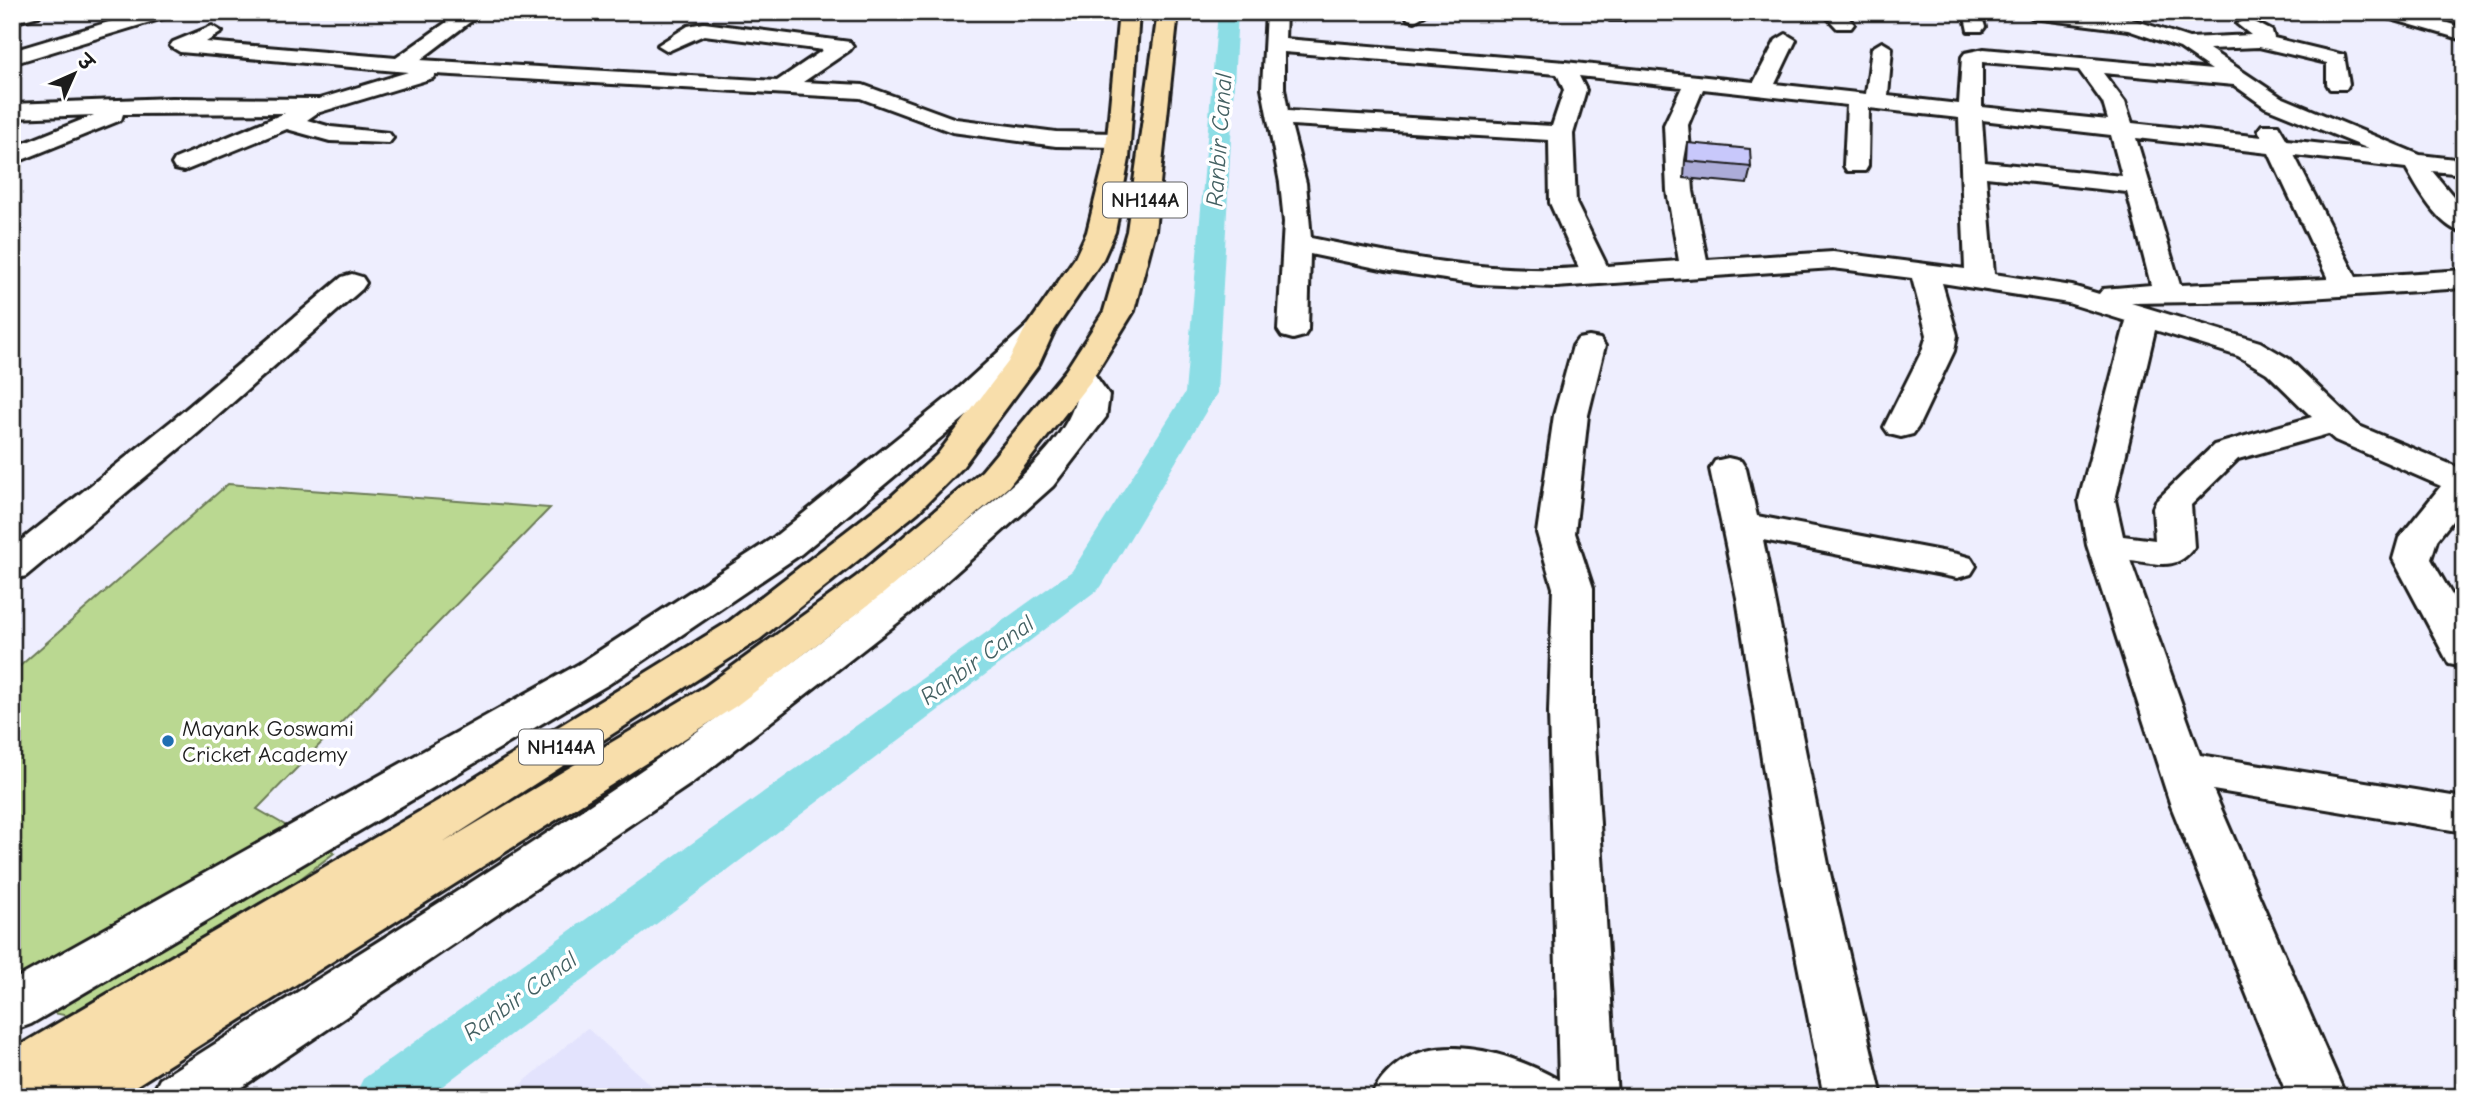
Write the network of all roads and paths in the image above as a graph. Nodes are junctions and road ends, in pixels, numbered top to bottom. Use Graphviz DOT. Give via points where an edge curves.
graph roads {
  1 [pos="32,12"];
  2 [pos="163,12"];
  3 [pos="474,12"];
  4 [pos="1129,12"];
  5 [pos="1168,12"];
  6 [pos="1276,12"];
  7 [pos="2034,12"];
  8 [pos="2388,12"];
  9 [pos="12,17"];
  10 [pos="2251,25"];
  11 [pos="212,32"];
  12 [pos="2464,34"];
  13 [pos="1786,40"];
  14 [pos="2187,44"];
  15 [pos="668,45"];
  16 [pos="1276,45"];
  17 [pos="1882,48"];
  18 [pos="12,58"];
  19 [pos="401,64"];
  20 [pos="2085,64"];
  21 [pos="440,68"];
  22 [pos="1565,68"];
  23 [pos="2237,79"];
  24 [pos="1695,82"];
  25 [pos="2338,84"];
  26 [pos="783,86"];
  27 [pos="2103,89"];
  28 [pos="1760,90"];
  29 [pos="2260,98"];
  30 [pos="1867,102"];
  31 [pos="138,105"];
  32 [pos="321,106"];
  33 [pos="12,111"];
  34 [pos="1970,113"];
  35 [pos="1278,117"];
  36 [pos="285,121"];
  37 [pos="2119,131"];
  38 [pos="1561,134"];
  39 [pos="381,138"];
  40 [pos="1118,140"];
  41 [pos="2277,149"];
  42 [pos="12,157"];
  43 [pos="2415,163"];
  44 [pos="184,164"];
  45 [pos="1856,166"];
  46 [pos="2464,167"];
  47 [pos="1973,168"];
  48 [pos="2135,185"];
  49 [pos="2464,225"];
  50 [pos="1297,243"];
  51 [pos="1694,267"];
  52 [pos="1924,271"];
  53 [pos="1597,275"];
  54 [pos="2464,279"];
  55 [pos="1980,280"];
  56 [pos="352,283"];
  57 [pos="2346,287"];
  58 [pos="2156,304"];
  59 [pos="1293,330"];
  60 [pos="1039,331"];
  61 [pos="1589,346"];
  62 [pos="1079,375"];
  63 [pos="2332,422"];
  64 [pos="1901,427"];
  65 [pos="1728,469"];
  66 [pos="2463,483"];
  67 [pos="1740,524"];
  68 [pos="2106,545"];
  69 [pos="1957,566"];
  70 [pos="12,568"];
  71 [pos="2464,654"];
  72 [pos="2181,768"];
  73 [pos="2464,815"];
  74 [pos="12,1008"];
  75 [pos="12,1080"];
  76 [pos="69,1097"];
  77 [pos="180,1097"];
  78 [pos="1400,1097"];
  79 [pos="1538,1097"];
  80 [pos="1588,1097"];
  81 [pos="1853,1097"];
  82 [pos="2316,1097"];
  1 -- 9 [label="street"];
  2 -- 18 [label="street"];
  3 -- 19 [label="street"];
  4 -- 40 [label="highway"];
  5 -- 62 [label="highway, NH144A" via="1142,231 1119,311"];
  6 -- 16 [label="street"];
  7 -- 14 [label="street" via="2131,25"];
  8 -- 12 [label="street"];
  10 -- 14 [label="street"];
  10 -- 25 [label="street" via="2337,59"];
  11 -- 19 [label="street" via="180,46"];
  13 -- 28 [label="street"];
  14 -- 23 [label="street"];
  15 -- 26 [label="street" via="704,29 843,46"];
  16 -- 22 [label="street"];
  16 -- 35 [label="street" via="1273,84"];
  17 -- 30 [label="street"];
  19 -- 21 [label="street"];
  20 -- 23 [label="street"];
  20 -- 27 [label="street"];
  20 -- 34 [label="street" via="1972,57"];
  21 -- 26 [label="street"];
  21 -- 32 [label="street"];
  22 -- 24 [label="street"];
  22 -- 38 [label="street" via="1575,90"];
  23 -- 29 [label="street"];
  24 -- 28 [label="street"];
  24 -- 51 [label="street" via="1676,125 1680,191"];
  26 -- 40 [label="street" via="870,93 952,125 1056,139"];
  27 -- 29 [label="street"];
  27 -- 37 [label="street" via="2113,102"];
  28 -- 30 [label="street"];
  29 -- 41 [label="street"];
  29 -- 43 [label="street" via="2393,148"];
  30 -- 34 [label="street"];
  30 -- 45 [label="street"];
  31 -- 32 [label="street"];
  31 -- 33 [label="street"];
  31 -- 42 [label="street"];
  32 -- 36 [label="street"];
  34 -- 37 [label="street"];
  34 -- 47 [label="street"];
  35 -- 38 [label="street"];
  35 -- 50 [label="street" via="1296,186"];
  36 -- 39 [label="street" via="330,134"];
  36 -- 44 [label="street"];
  37 -- 41 [label="street"];
  37 -- 48 [label="street"];
  38 -- 53 [label="street" via="1563,203"];
  40 -- 60 [label="highway" via="1101,232 1077,279"];
  41 -- 43 [label="street"];
  41 -- 57 [label="street"];
  43 -- 46 [label="street"];
  43 -- 49 [label="street" via="2433,192"];
  47 -- 48 [label="street"];
  47 -- 55 [label="street"];
  48 -- 58 [label="street"];
  50 -- 53 [label="street" via="1479,275"];
  50 -- 59 [label="street"];
  51 -- 52 [label="street" via="1833,260"];
  51 -- 53 [label="street"];
  52 -- 55 [label="street"];
  52 -- 64 [label="street" via="1942,335"];
  54 -- 57 [label="street"];
  55 -- 58 [label="street"];
  56 -- 70 [label="street"];
  57 -- 58 [label="street"];
  58 -- 63 [label="street" via="2262,356 2293,380"];
  58 -- 68 [label="street" via="2097,500"];
  60 -- 74 [label="street" via="969,397 787,546 594,674"];
  60 -- 75 [label="highway, NH144A" via="1007,387 949,462 894,512 745,630 458,811"];
  61 -- 80 [label="street" via="1571,415 1556,533 1573,588 1572,712"];
  62 -- 76 [label="highway, NH144A" via="995,479 870,585 743,681"];
  62 -- 77 [label="street" via="1093,395 1089,417 1061,454 1040,478 900,601 676,771"];
  63 -- 66 [label="street" via="2367,444"];
  63 -- 68 [label="street" via="2226,452 2174,501 2175,547 2170,553"];
  65 -- 67 [label="street"];
  66 -- 71 [label="street" via="2418,538 2412,559"];
  67 -- 69 [label="street"];
  67 -- 81 [label="street" via="1804,869"];
  68 -- 72 [label="street"];
  72 -- 73 [label="street"];
  72 -- 82 [label="street"];
  78 -- 79 [label="street" via="1425,1075 1457,1069 1508,1082"];
}
